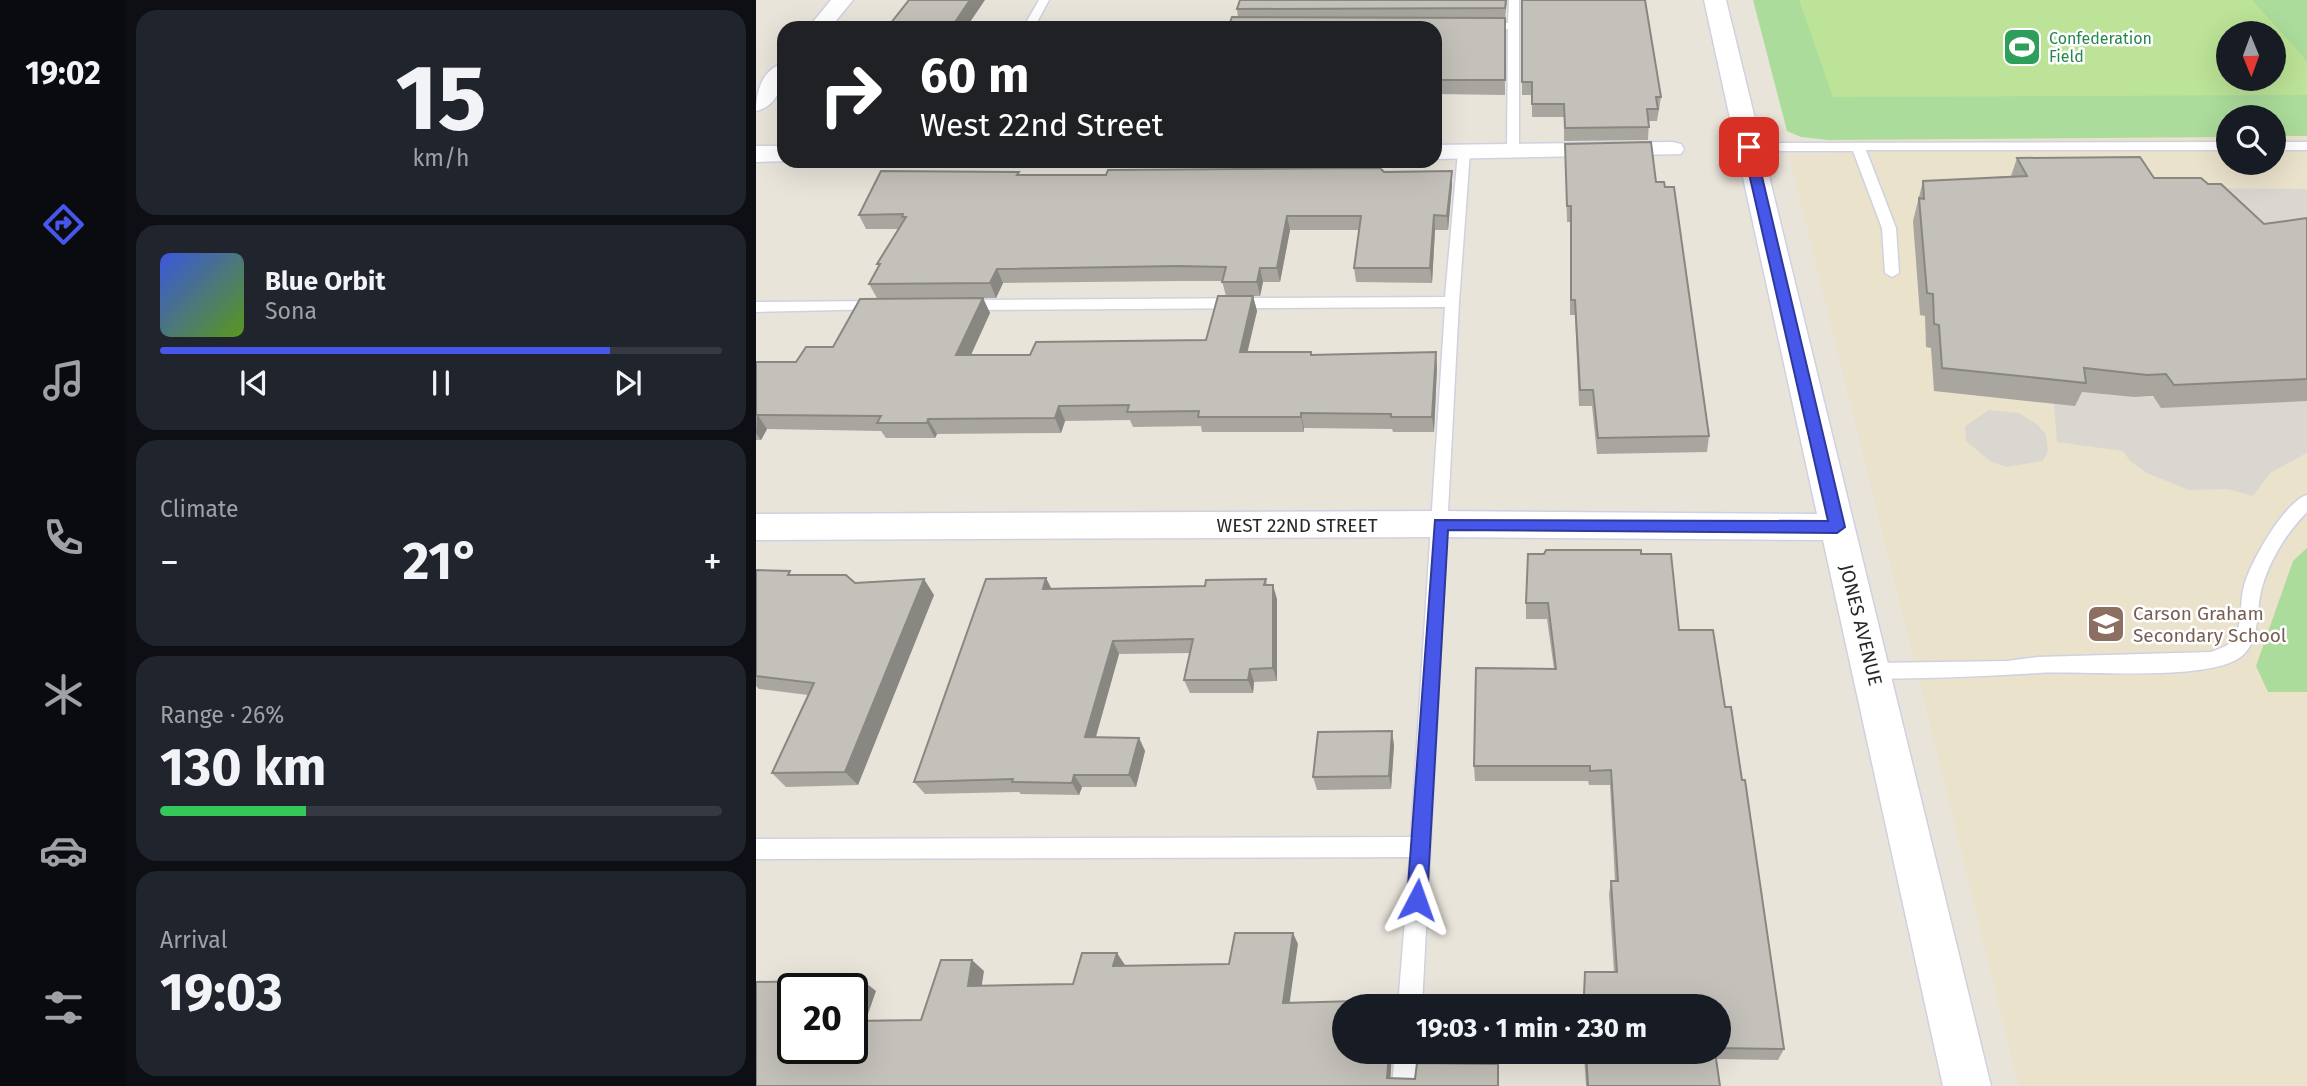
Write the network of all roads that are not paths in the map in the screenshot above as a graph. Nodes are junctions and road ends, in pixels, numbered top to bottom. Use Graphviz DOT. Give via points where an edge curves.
graph roads {
  1 [pos="842,0"];
  2 [pos="1044,0"];
  3 [pos="1514,0"];
  4 [pos="1715,0"];
  5 [pos="825,21"];
  6 [pos="1033,21"];
  7 [pos="1472,26"];
  8 [pos="1514,26"];
  9 [pos="777,78"];
  10 [pos="756,104"];
  11 [pos="2216,146"];
  12 [pos="2286,146"];
  13 [pos="2307,146"];
  14 [pos="1749,147"];
  15 [pos="1858,147"];
  16 [pos="1672,149"];
  17 [pos="1513,151"];
  18 [pos="1442,152"];
  19 [pos="1464,152"];
  20 [pos="777,153"];
  21 [pos="756,154"];
  22 [pos="1892,273"];
  23 [pos="1452,302"];
  24 [pos="951,305"];
  25 [pos="756,306"];
  26 [pos="895,306"];
  27 [pos="2307,501"];
  28 [pos="1441,524"];
  29 [pos="756,527"];
  30 [pos="1837,527"];
  31 [pos="1873,671"];
  32 [pos="1421,847"];
  33 [pos="756,849"];
  34 [pos="1411,994"];
  35 [pos="1406,1064"];
  36 [pos="1405,1086"];
  37 [pos="1967,1086"];
  1 -- 5 [label="street"];
  2 -- 6 [label="lane"];
  3 -- 8 [label="lane"];
  4 -- 14 [label="street, JONES AVENUE"];
  7 -- 8 [label="lane"];
  8 -- 17 [label="lane"];
  9 -- 10 [label="street"];
  11 -- 15 [label="lane"];
  12 -- 13 [label="lane"];
  14 -- 15 [label="lane"];
  14 -- 30 [label="street, JONES AVENUE"];
  15 -- 22 [label="lane" via="1889,228"];
  16 -- 17 [label="street"];
  17 -- 19 [label="street"];
  18 -- 19 [label="street"];
  19 -- 23 [label="lane"];
  20 -- 21 [label="street"];
  23 -- 24 [label="lane"];
  23 -- 28 [label="lane"];
  25 -- 26 [label="lane"];
  27 -- 31 [label="lane" via="2268,553 2253,585 2248,630 2237,649 2213,660"];
  28 -- 29 [label="street, WEST 22ND STREET"];
  28 -- 30 [label="street, WEST 22ND STREET"];
  28 -- 32 [label="lane"];
  30 -- 31 [label="street, JONES AVENUE"];
  31 -- 37 [label="street, JONES AVENUE"];
  32 -- 33 [label="lane"];
  32 -- 34 [label="lane"];
  35 -- 36 [label="lane"];
}
